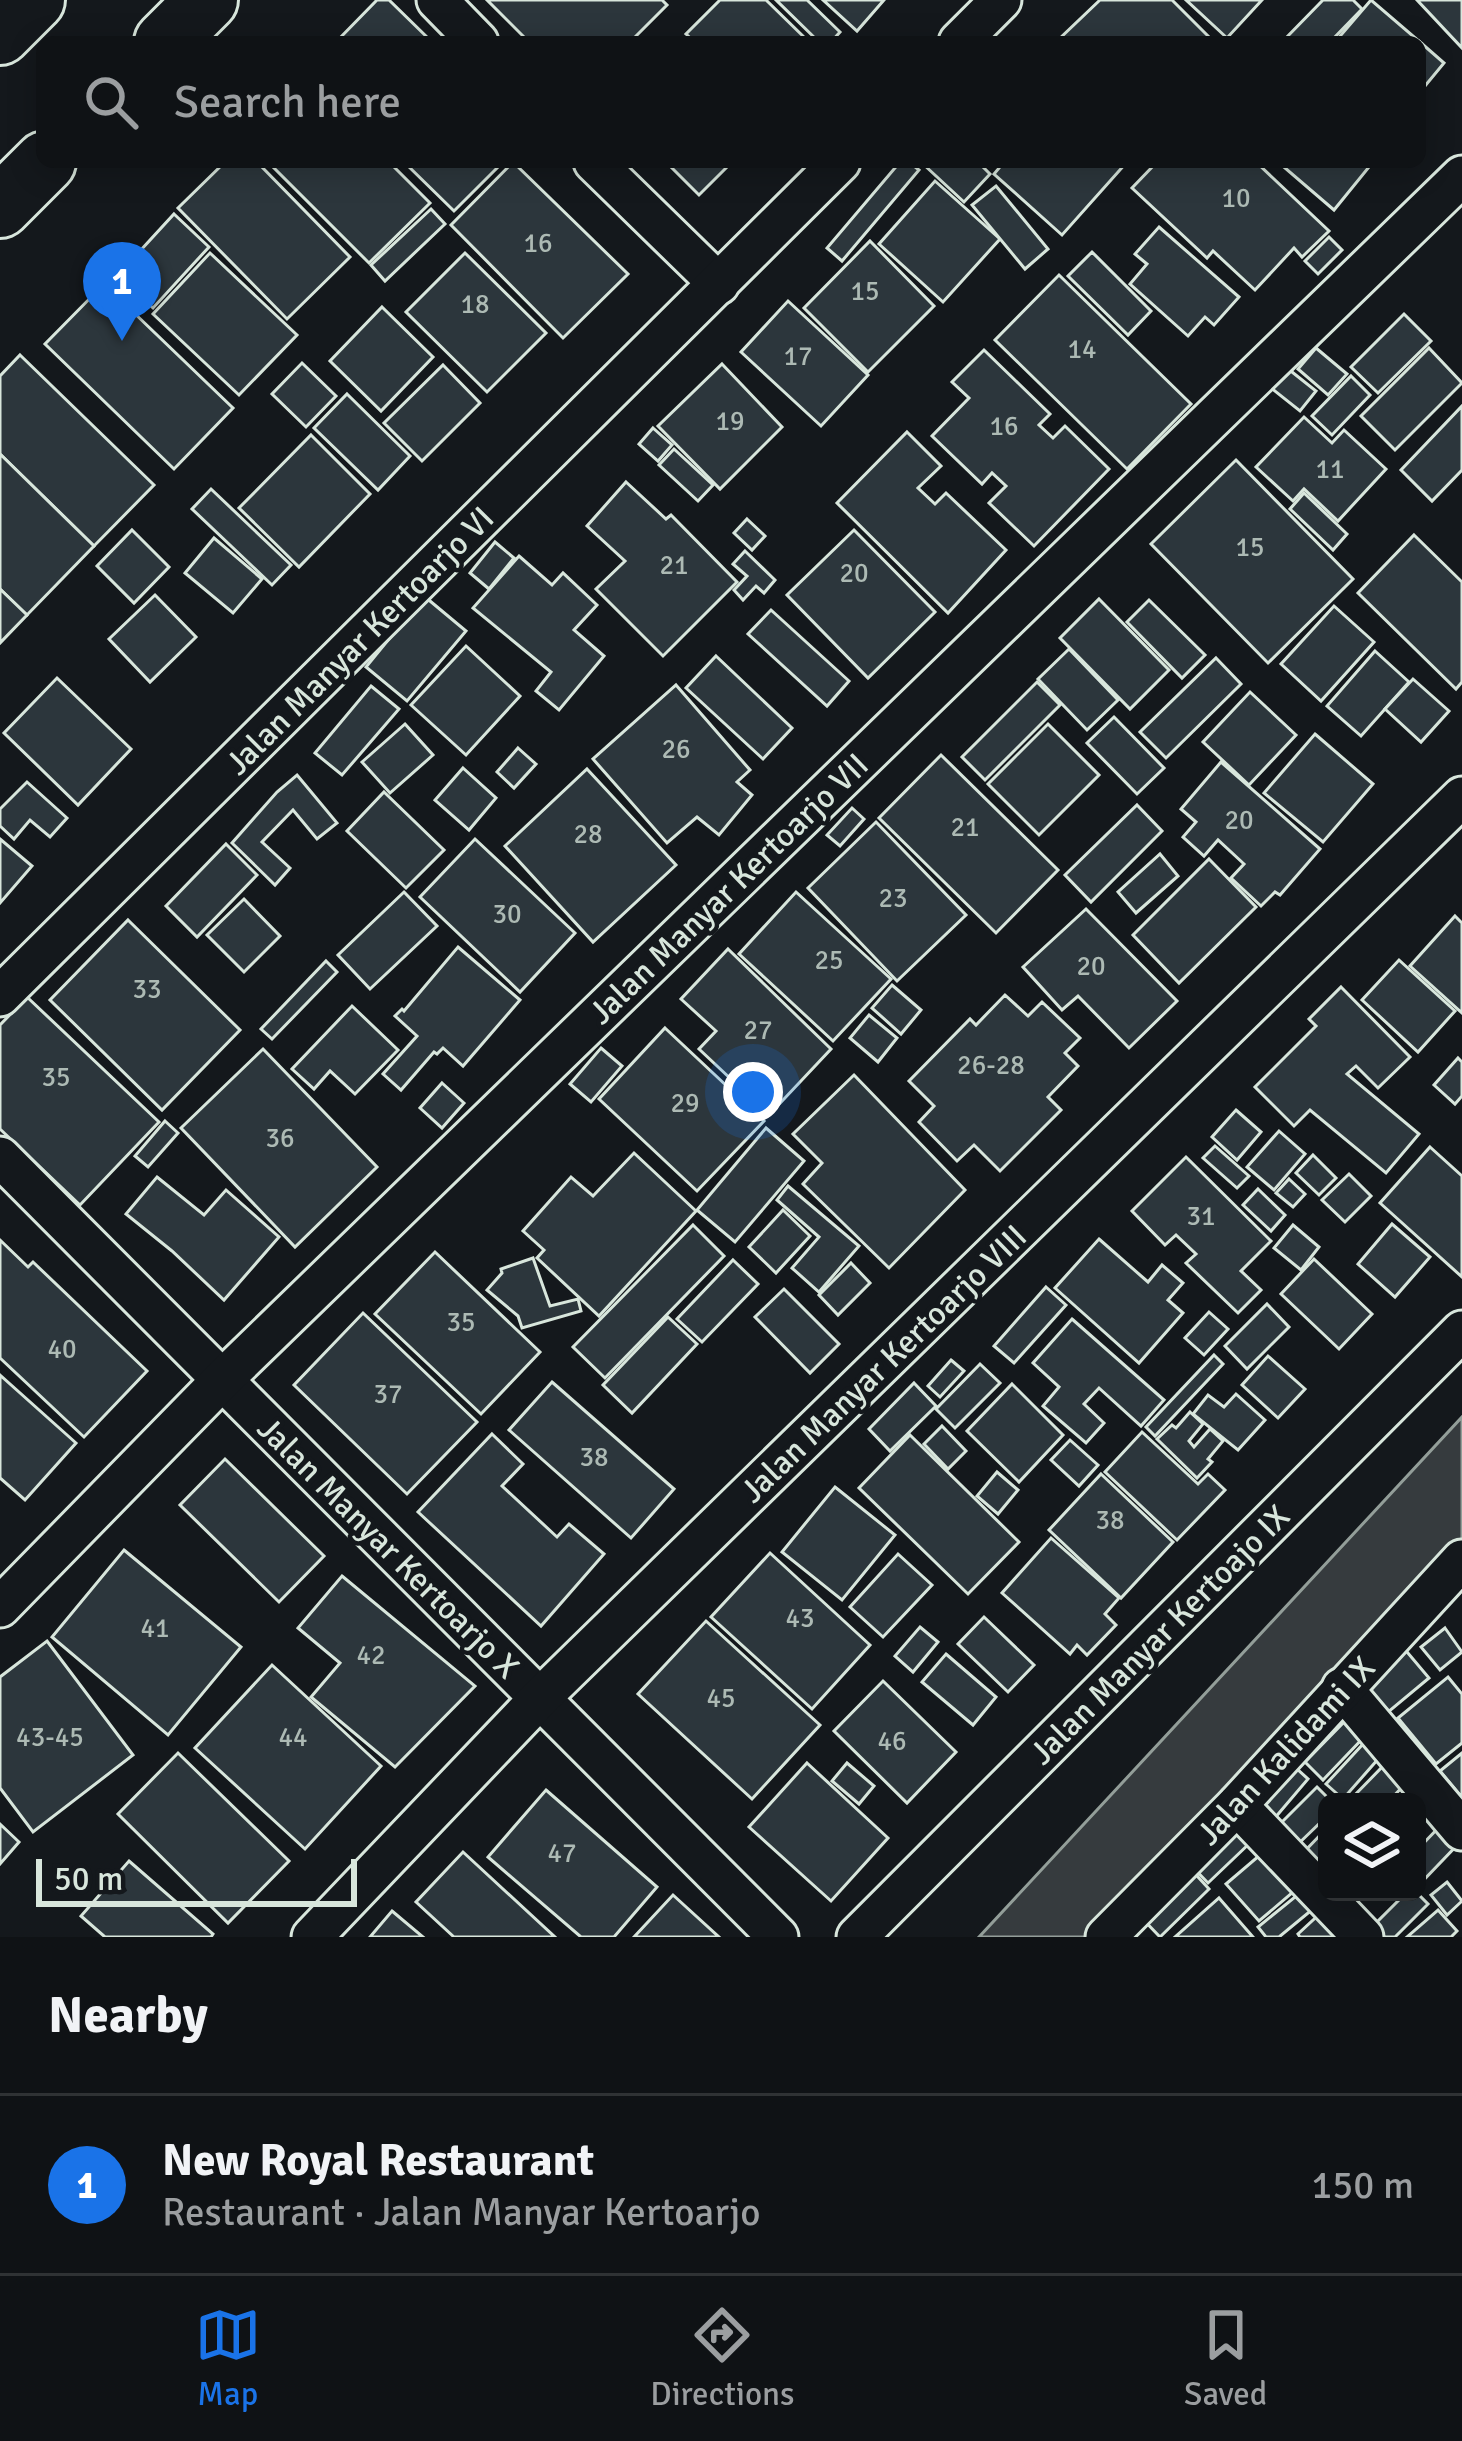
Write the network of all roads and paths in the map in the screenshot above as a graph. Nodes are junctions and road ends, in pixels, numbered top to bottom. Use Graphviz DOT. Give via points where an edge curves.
graph roads {
  1 [pos="34,0"];
  2 [pos="207,0"];
  3 [pos="437,0"];
  4 [pos="1001,0"];
  5 [pos="0,34"];
  6 [pos="171,36"];
  7 [pos="472,36"];
  8 [pos="965,36"];
  9 [pos="39,168"];
  10 [pos="600,168"];
  11 [pos="834,168"];
  12 [pos="1462,176"];
  13 [pos="0,207"];
  14 [pos="719,284"];
  15 [pos="1462,797"];
  16 [pos="0,996"];
  17 [pos="0,1157"];
  18 [pos="1462,1331"];
  19 [pos="222,1380"];
  20 [pos="1455,1582"];
  21 [pos="0,1607"];
  22 [pos="1342,1688"];
  23 [pos="540,1698"];
  24 [pos="1237,1805"];
  25 [pos="1462,1829"];
  26 [pos="1129,1928"];
  27 [pos="312,1937"];
  28 [pos="778,1937"];
  29 [pos="856,1937"];
  30 [pos="1364,1937"];
  1 -- 5 [label="main road"];
  2 -- 6 [label="main road"];
  3 -- 7 [label="street"];
  4 -- 8 [label="street"];
  9 -- 13 [label="main road"];
  10 -- 14 [label="street"];
  11 -- 14 [label="street, Jalan Manyar Kertoarjo VI"];
  12 -- 19 [label="street, Jalan Manyar Kertoarjo VII"];
  14 -- 16 [label="street, Jalan Manyar Kertoarjo VI"];
  15 -- 23 [label="street, Jalan Manyar Kertoarjo VIII"];
  17 -- 19 [label="street, Jalan Manyar Kertoarjo X"];
  18 -- 29 [label="street, Jalan Manyar Kertoajo IX"];
  19 -- 21 [label="street, Jalan Manyar Kertoarjo VII"];
  19 -- 23 [label="street, Jalan Manyar Kertoarjo X"];
  20 -- 22 [label="street, Jalan Kalidami IX"];
  22 -- 24 [label="street, Jalan Kalidami IX"];
  22 -- 25 [label="street"];
  23 -- 27 [label="street, Jalan Manyar Kertoarjo VIII"];
  23 -- 28 [label="street, Jalan Manyar Kertoarjo X"];
  24 -- 26 [label="street, Jalan Kalidami IX"];
  24 -- 30 [label="street"];
}
